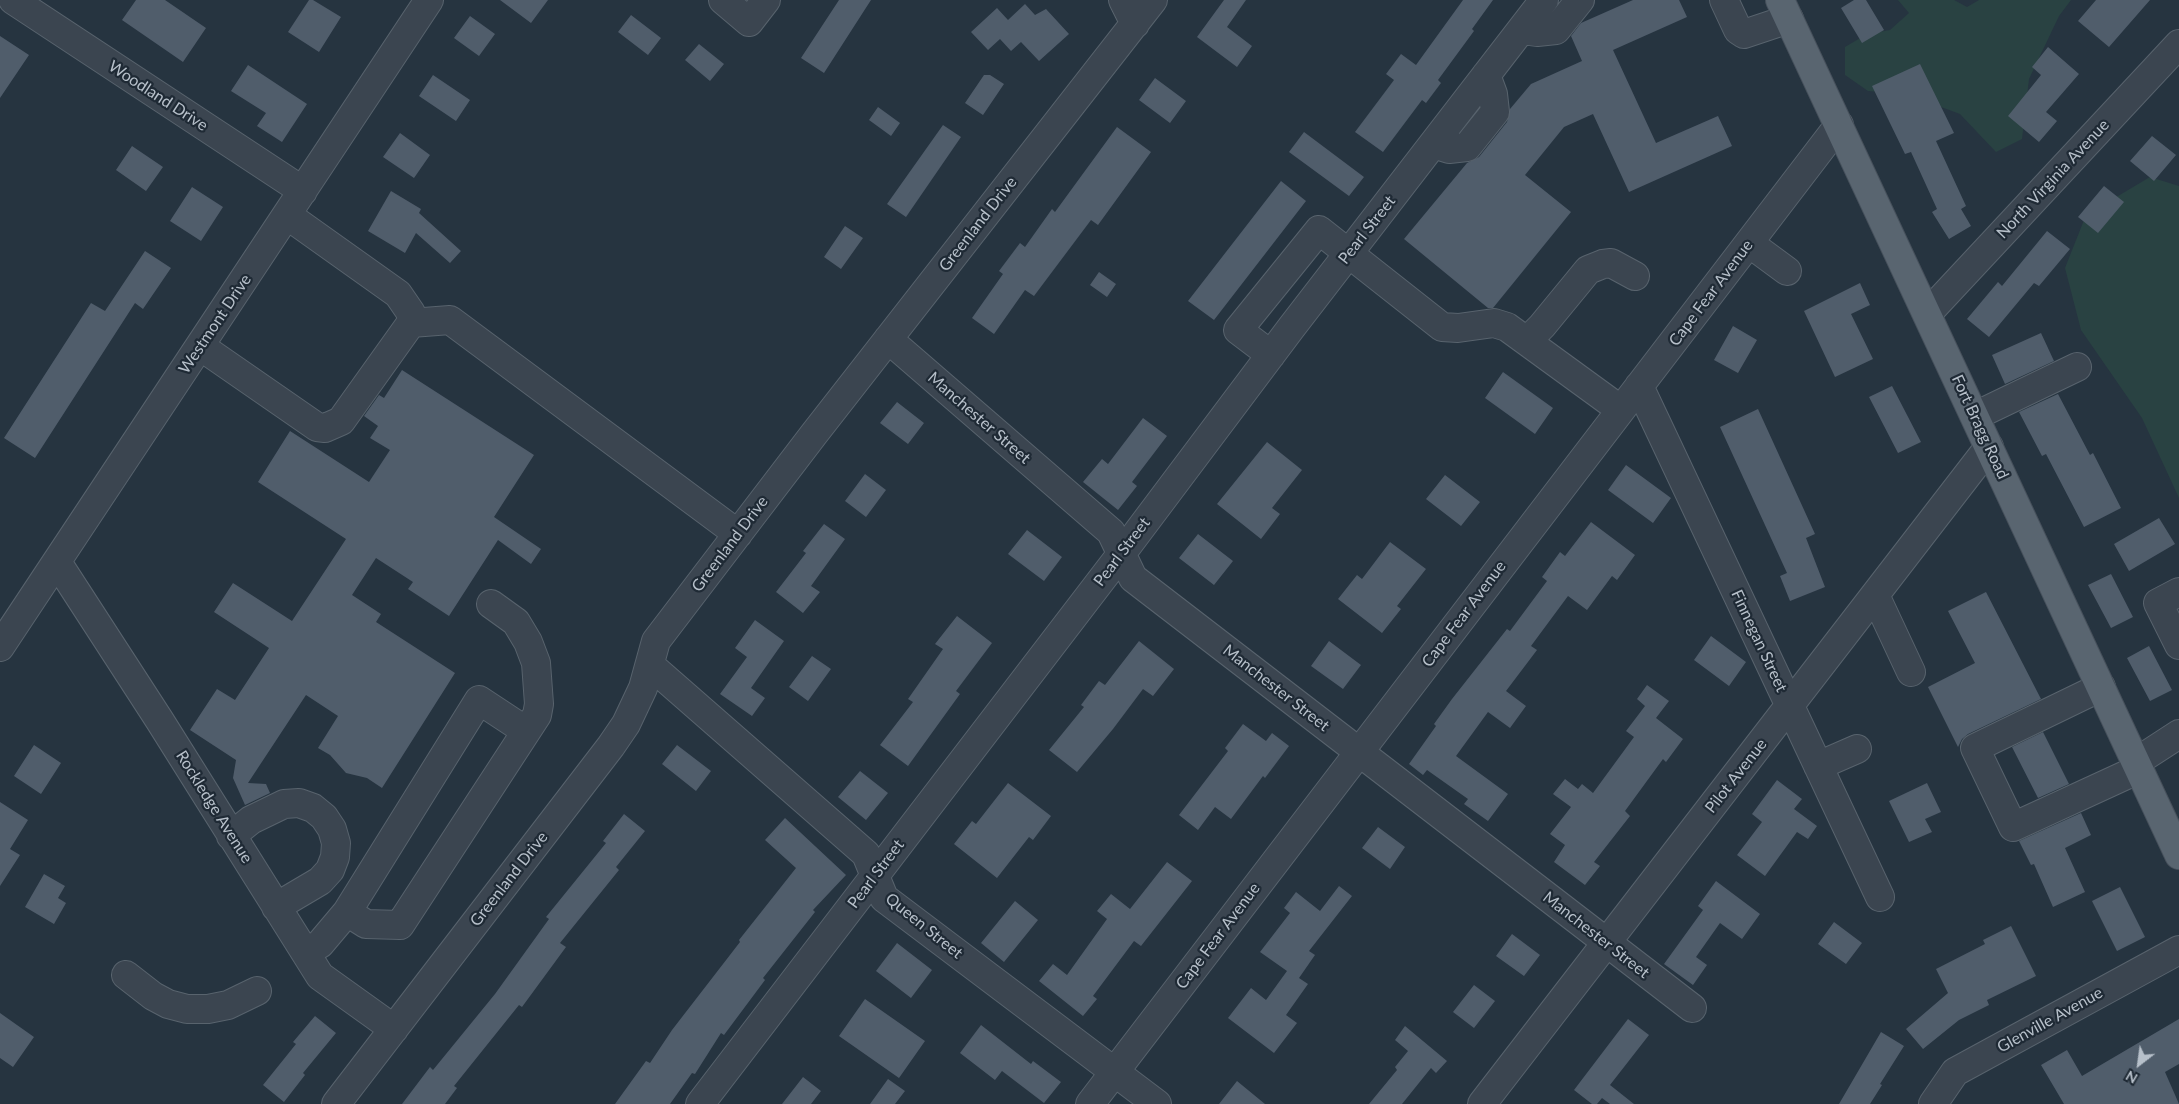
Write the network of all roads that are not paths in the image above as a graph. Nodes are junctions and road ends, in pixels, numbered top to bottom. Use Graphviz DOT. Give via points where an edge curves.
graph roads {
  1 [pos="13,0"];
  2 [pos="429,0"];
  3 [pos="723,0"];
  4 [pos="766,0"];
  5 [pos="1123,0"];
  6 [pos="1153,0"];
  7 [pos="1544,0"];
  8 [pos="1580,0"];
  9 [pos="1724,0"];
  10 [pos="49,10"];
  11 [pos="1785,10"];
  12 [pos="1134,24"];
  13 [pos="1522,30"];
  14 [pos="2179,47"];
  15 [pos="1839,125"];
  16 [pos="303,191"];
  17 [pos="287,215"];
  18 [pos="1749,243"];
  19 [pos="1348,254"];
  20 [pos="1787,271"];
  21 [pos="1635,276"];
  22 [pos="1928,314"];
  23 [pos="411,323"];
  24 [pos="888,339"];
  25 [pos="1527,341"];
  26 [pos="200,346"];
  27 [pos="1271,356"];
  28 [pos="2077,367"];
  29 [pos="1639,386"];
  30 [pos="1621,410"];
  31 [pos="1975,416"];
  32 [pos="1989,447"];
  33 [pos="738,534"];
  34 [pos="1122,553"];
  35 [pos="57,562"];
  36 [pos="2179,592"];
  37 [pos="1875,595"];
  38 [pos="491,604"];
  39 [pos="2179,645"];
  40 [pos="0,647"];
  41 [pos="650,665"];
  42 [pos="1911,672"];
  43 [pos="2101,688"];
  44 [pos="1790,706"];
  45 [pos="526,731"];
  46 [pos="2179,734"];
  47 [pos="1857,748"];
  48 [pos="1358,752"];
  49 [pos="1818,766"];
  50 [pos="2137,766"];
  51 [pos="231,836"];
  52 [pos="2179,855"];
  53 [pos="876,874"];
  54 [pos="326,875"];
  55 [pos="1880,897"];
  56 [pos="353,904"];
  57 [pos="276,907"];
  58 [pos="1606,943"];
  59 [pos="2179,950"];
  60 [pos="304,952"];
  61 [pos="126,975"];
  62 [pos="257,991"];
  63 [pos="1692,1008"];
  64 [pos="394,1029"];
  65 [pos="1115,1072"];
  66 [pos="336,1104"];
  67 [pos="700,1104"];
  68 [pos="1090,1104"];
  69 [pos="1157,1104"];
  70 [pos="1482,1104"];
  71 [pos="1933,1104"];
  1 -- 10 [label="street, Woodland Drive"];
  2 -- 16 [label="street, Westmont Drive"];
  3 -- 4 [label="street" via="749,22"];
  5 -- 12 [label="street"];
  6 -- 12 [label="street, Greenland Drive"];
  7 -- 13 [label="street, Pearl Street"];
  8 -- 13 [label="street" via="1556,30"];
  9 -- 11 [label="street" via="1738,30 1744,34"];
  10 -- 16 [label="street, Woodland Drive"];
  11 -- 15 [label="main road, Fort Bragg Road"];
  12 -- 24 [label="street, Greenland Drive"];
  13 -- 19 [label="street, Pearl Street"];
  14 -- 22 [label="street, North Virginia Avenue"];
  15 -- 18 [label="street, Cape Fear Avenue"];
  15 -- 22 [label="main road, Fort Bragg Road"];
  16 -- 17 [label="street, Westmont Drive"];
  17 -- 23 [label="street" via="398,294 411,313"];
  17 -- 26 [label="street, Westmont Drive"];
  18 -- 20 [label="street"];
  18 -- 29 [label="street, Cape Fear Avenue"];
  19 -- 25 [label="street" via="1442,327 1494,323 1507,327"];
  19 -- 27 [label="street, Pearl Street"];
  19 -- 27 [label="street" via="1319,230 1238,330"];
  21 -- 25 [label="street" via="1611,263 1588,270"];
  22 -- 31 [label="main road, Fort Bragg Road"];
  23 -- 26 [label="street" via="341,421 325,428 317,427"];
  23 -- 33 [label="street" via="450,320"];
  24 -- 33 [label="street, Greenland Drive"];
  24 -- 34 [label="street, Manchester Street" via="1112,532"];
  25 -- 30 [label="street"];
  26 -- 35 [label="street, Westmont Drive"];
  27 -- 34 [label="street, Pearl Street"];
  28 -- 31 [label="street"];
  29 -- 30 [label="street, Cape Fear Avenue"];
  29 -- 44 [label="street, Finnegan Street"];
  30 -- 48 [label="street, Cape Fear Avenue"];
  31 -- 32 [label="main road, Fort Bragg Road"];
  32 -- 37 [label="street, Pilot Avenue"];
  32 -- 43 [label="main road, Fort Bragg Road"];
  33 -- 41 [label="street, Greenland Drive" via="656,641"];
  34 -- 48 [label="street, Manchester Street" via="1133,578"];
  34 -- 53 [label="street, Pearl Street"];
  35 -- 40 [label="street, Westmont Drive"];
  35 -- 51 [label="street, Rockledge Avenue"];
  36 -- 39 [label="street" via="2158,603"];
  37 -- 42 [label="street"];
  37 -- 44 [label="street, Pilot Avenue"];
  38 -- 45 [label="street" via="516,622 536,662 539,704"];
  41 -- 53 [label="street, Queen Street" via="866,854"];
  41 -- 64 [label="street, Greenland Drive" via="626,724 611,746"];
  43 -- 50 [label="main road, Fort Bragg Road"];
  43 -- 50 [label="street" via="1974,748 2013,827"];
  44 -- 49 [label="street, Finnegan Street"];
  44 -- 58 [label="street, Pilot Avenue"];
  45 -- 56 [label="street" via="400,925 366,924"];
  45 -- 56 [label="street" via="479,700"];
  46 -- 50 [label="street"];
  47 -- 49 [label="street"];
  48 -- 58 [label="street, Manchester Street"];
  48 -- 65 [label="street, Cape Fear Avenue"];
  49 -- 55 [label="street, Finnegan Street"];
  50 -- 52 [label="main road, Fort Bragg Road"];
  51 -- 54 [label="street" via="270,808 299,804 313,808 332,829 336,843 335,857"];
  51 -- 57 [label="street, Rockledge Avenue"];
  53 -- 65 [label="street, Queen Street" via="884,898"];
  53 -- 67 [label="street, Pearl Street"];
  54 -- 56 [label="street"];
  54 -- 57 [label="street"];
  56 -- 60 [label="street" via="320,944"];
  57 -- 60 [label="street, Rockledge Avenue"];
  58 -- 63 [label="street, Manchester Street"];
  58 -- 70 [label="street, Pilot Avenue"];
  59 -- 71 [label="street, Glenville Avenue" via="1955,1072"];
  60 -- 64 [label="street, Rockledge Avenue" via="320,976"];
  61 -- 62 [label="street" via="153,996 187,1010 228,1005"];
  64 -- 66 [label="street, Greenland Drive"];
  65 -- 68 [label="street, Cape Fear Avenue"];
  65 -- 69 [label="street, Queen Street"];
}
